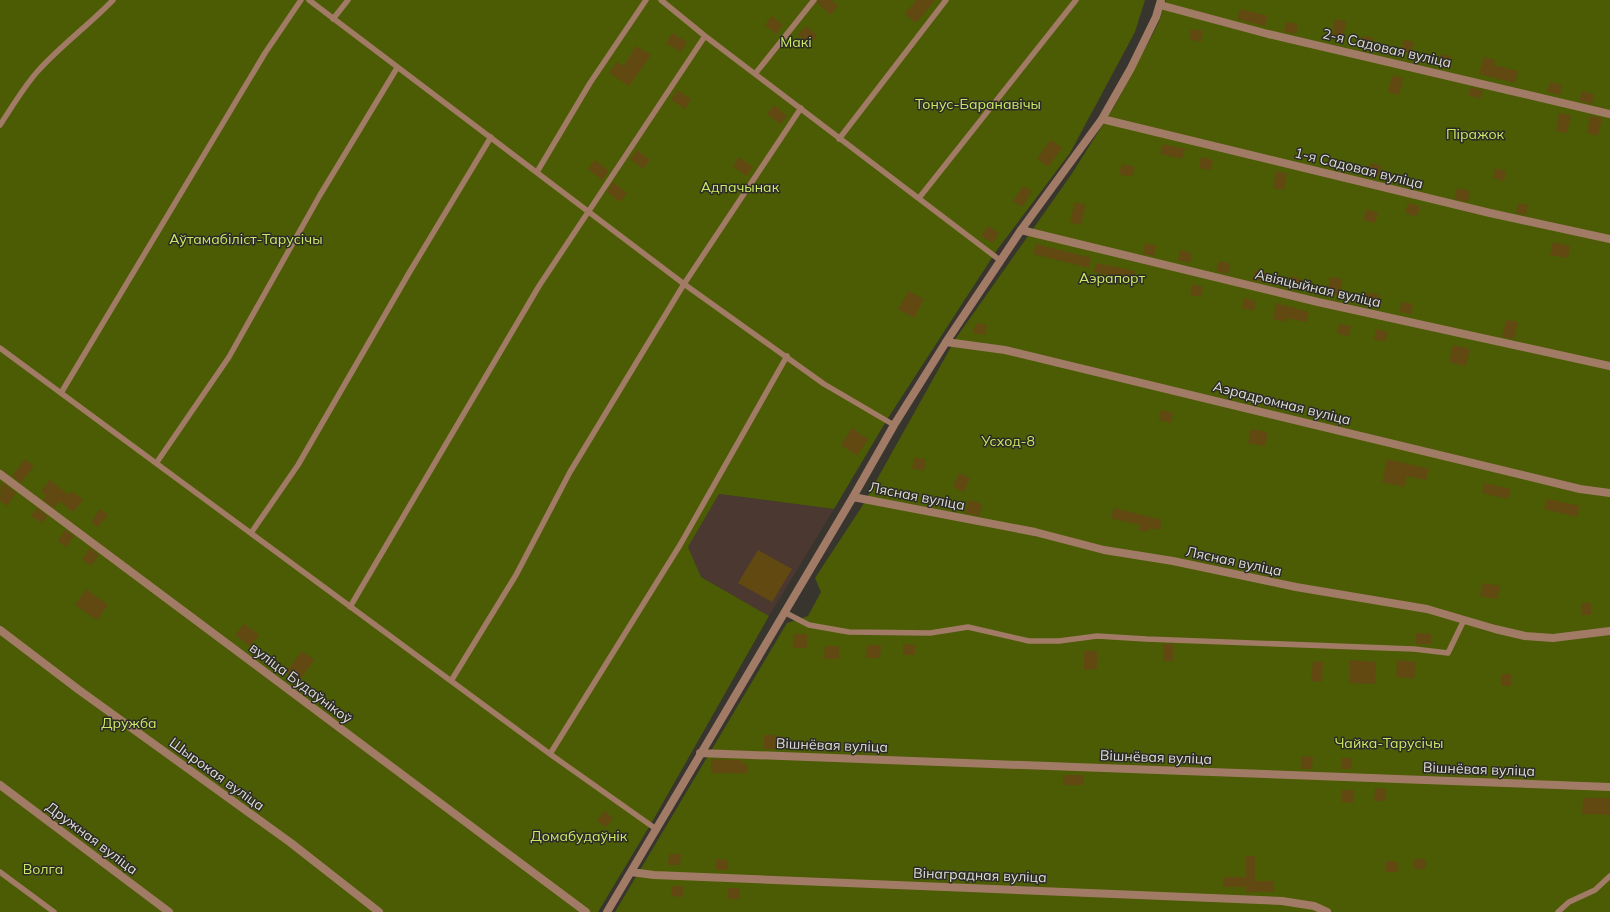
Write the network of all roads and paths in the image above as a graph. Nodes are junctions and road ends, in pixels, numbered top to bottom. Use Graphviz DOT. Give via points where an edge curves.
graph roads {
  1 [pos="113,0"];
  2 [pos="301,0"];
  3 [pos="309,0"];
  4 [pos="348,0"];
  5 [pos="646,0"];
  6 [pos="662,0"];
  7 [pos="814,0"];
  8 [pos="946,0"];
  9 [pos="1076,0"];
  10 [pos="1161,2"];
  11 [pos="333,19"];
  12 [pos="705,36"];
  13 [pos="397,68"];
  14 [pos="755,74"];
  15 [pos="801,108"];
  16 [pos="1610,114"];
  17 [pos="1102,119"];
  18 [pos="0,125"];
  19 [pos="491,137"];
  20 [pos="839,139"];
  21 [pos="537,172"];
  22 [pos="919,198"];
  23 [pos="590,211"];
  24 [pos="1022,230"];
  25 [pos="1610,239"];
  26 [pos="1001,261"];
  27 [pos="684,284"];
  28 [pos="946,342"];
  29 [pos="0,348"];
  30 [pos="787,356"];
  31 [pos="1610,366"];
  32 [pos="61,393"];
  33 [pos="894,424"];
  34 [pos="157,462"];
  35 [pos="0,474"];
  36 [pos="1610,493"];
  37 [pos="853,497"];
  38 [pos="251,533"];
  39 [pos="350,607"];
  40 [pos="784,612"];
  41 [pos="1464,620"];
  42 [pos="0,630"];
  43 [pos="1610,631"];
  44 [pos="451,680"];
  45 [pos="700,753"];
  46 [pos="550,754"];
  47 [pos="0,785"];
  48 [pos="1610,787"];
  49 [pos="656,829"];
  50 [pos="0,872"];
  51 [pos="631,872"];
  52 [pos="1610,876"];
  53 [pos="54,912"];
  54 [pos="169,912"];
  55 [pos="379,912"];
  56 [pos="586,912"];
  57 [pos="607,912"];
  58 [pos="1327,912"];
  59 [pos="1558,912"];
  1 -- 18 [label="lane" via="38,71 20,93"];
  2 -- 32 [label="lane" via="265,53"];
  3 -- 11 [label="lane"];
  4 -- 11 [label="lane"];
  5 -- 21 [label="lane" via="590,83"];
  6 -- 12 [label="lane"];
  7 -- 14 [label="lane"];
  8 -- 20 [label="lane"];
  9 -- 22 [label="lane"];
  10 -- 16 [label="street, 2-я Садовая вуліца" via="1268,34"];
  10 -- 17 [label="street" via="1131,68"];
  11 -- 13 [label="lane"];
  12 -- 14 [label="lane"];
  12 -- 23 [label="lane"];
  13 -- 19 [label="lane"];
  13 -- 34 [label="lane" via="320,195 229,357"];
  14 -- 15 [label="lane"];
  15 -- 20 [label="lane"];
  15 -- 27 [label="lane"];
  17 -- 24 [label="street"];
  17 -- 25 [label="street, 1-я Садовая вуліца" via="1490,213"];
  19 -- 21 [label="lane"];
  19 -- 38 [label="lane" via="298,465"];
  20 -- 22 [label="lane"];
  21 -- 23 [label="lane"];
  22 -- 26 [label="lane"];
  23 -- 27 [label="lane"];
  23 -- 39 [label="lane" via="539,286"];
  24 -- 26 [label="street"];
  24 -- 31 [label="street, Авіяцыйная вуліца" via="1318,302"];
  26 -- 28 [label="street"];
  27 -- 30 [label="lane"];
  27 -- 44 [label="lane" via="570,472 516,575"];
  28 -- 33 [label="street"];
  28 -- 36 [label="street, Аэрадромная вуліца" via="1005,350 1580,489"];
  29 -- 32 [label="lane"];
  30 -- 33 [label="lane" via="824,384"];
  30 -- 46 [label="lane" via="680,545"];
  32 -- 34 [label="lane"];
  33 -- 37 [label="street"];
  34 -- 38 [label="lane"];
  35 -- 56 [label="street, вуліца Будаўнікоў"];
  37 -- 40 [label="street"];
  37 -- 41 [label="street, Лясная вуліца" via="1035,532 1104,550 1426,609"];
  38 -- 39 [label="lane"];
  39 -- 44 [label="lane"];
  40 -- 41 [label="lane" via="809,625 849,632 930,633 968,627 1029,641 1059,641 1097,636 1414,649 1448,653"];
  40 -- 45 [label="street"];
  41 -- 43 [label="street, Лясная вуліца" via="1525,636 1553,638"];
  42 -- 55 [label="street, Шырокая вуліца" via="291,843"];
  44 -- 46 [label="lane"];
  45 -- 48 [label="street, Вішнёвая вуліца"];
  45 -- 49 [label="street"];
  46 -- 49 [label="lane"];
  47 -- 54 [label="street, Дружная вуліца"];
  49 -- 51 [label="street"];
  50 -- 53 [label="lane"];
  51 -- 57 [label="street"];
  51 -- 58 [label="street, Вінаградная вуліца" via="1282,901 1314,906"];
  52 -- 59 [label="lane" via="1595,890 1569,902"];
}
